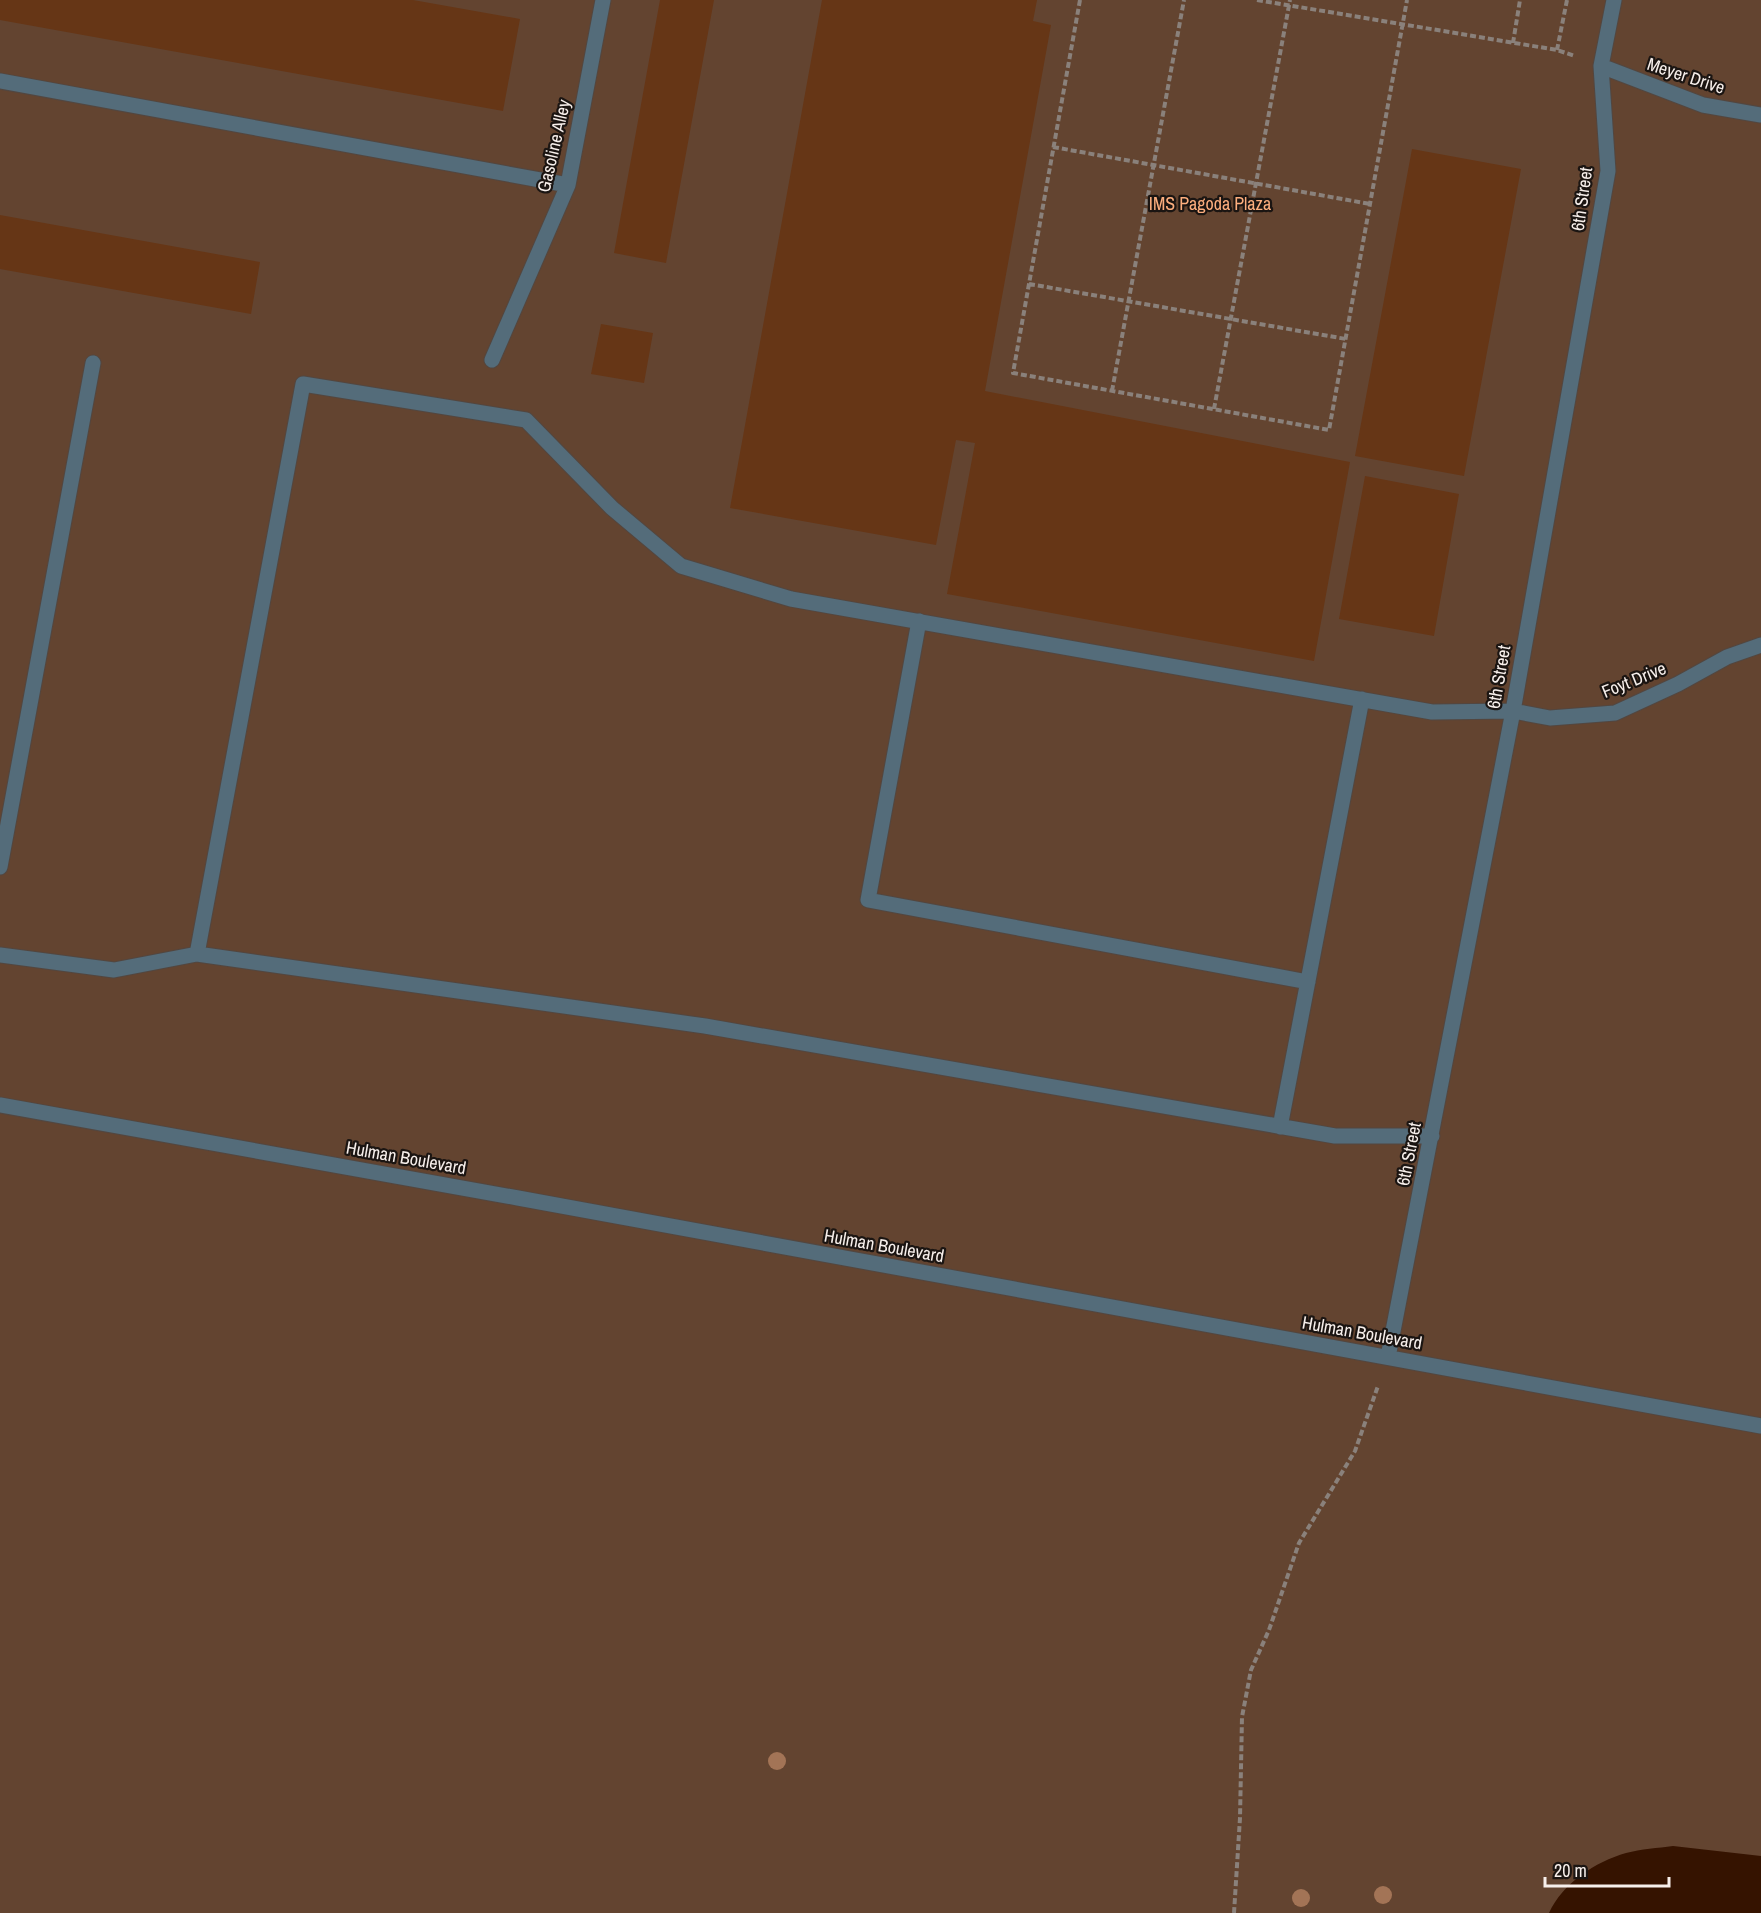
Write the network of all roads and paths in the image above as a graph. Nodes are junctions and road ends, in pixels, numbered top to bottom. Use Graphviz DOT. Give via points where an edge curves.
graph roads {
  1 [pos="603,0"];
  2 [pos="1080,0"];
  3 [pos="1184,0"];
  4 [pos="1257,0"];
  5 [pos="1407,0"];
  6 [pos="1520,0"];
  7 [pos="1567,0"];
  8 [pos="1614,0"];
  9 [pos="1289,3"];
  10 [pos="1402,24"];
  11 [pos="1513,43"];
  12 [pos="1557,50"];
  13 [pos="1601,66"];
  14 [pos="0,81"];
  15 [pos="1761,116"];
  16 [pos="1053,147"];
  17 [pos="1154,165"];
  18 [pos="1256,183"];
  19 [pos="568,185"];
  20 [pos="1370,204"];
  21 [pos="1029,284"];
  22 [pos="1128,301"];
  23 [pos="1231,319"];
  24 [pos="1346,339"];
  25 [pos="492,360"];
  26 [pos="93,363"];
  27 [pos="1112,391"];
  28 [pos="1214,409"];
  29 [pos="919,621"];
  30 [pos="1761,645"];
  31 [pos="1362,699"];
  32 [pos="1513,711"];
  33 [pos="0,867"];
  34 [pos="0,954"];
  35 [pos="197,954"];
  36 [pos="1308,982"];
  37 [pos="0,1105"];
  38 [pos="1280,1127"];
  39 [pos="1432,1136"];
  40 [pos="1388,1357"];
  41 [pos="1761,1426"];
  42 [pos="1234,1913"];
  1 -- 19 [label="street, Gasoline Alley"];
  2 -- 16 [label="path"];
  3 -- 17 [label="path"];
  4 -- 9 [label="path"];
  5 -- 10 [label="path"];
  6 -- 11 [label="path"];
  7 -- 12 [label="path"];
  8 -- 13 [label="street, 6th Street"];
  9 -- 10 [label="path"];
  9 -- 18 [label="path"];
  10 -- 11 [label="path"];
  10 -- 20 [label="path"];
  11 -- 12 [label="path"];
  12 -- 13 [label="path"];
  13 -- 15 [label="street, Meyer Drive" via="1702,105"];
  13 -- 32 [label="street, 6th Street" via="1608,171"];
  14 -- 19 [label="street"];
  16 -- 17 [label="path"];
  16 -- 21 [label="path"];
  17 -- 18 [label="path"];
  17 -- 22 [label="path"];
  18 -- 20 [label="path"];
  18 -- 23 [label="path"];
  19 -- 25 [label="street, Gasoline Alley"];
  20 -- 24 [label="path"];
  21 -- 22 [label="path"];
  21 -- 27 [label="path" via="1013,373"];
  22 -- 23 [label="path"];
  22 -- 27 [label="path"];
  23 -- 24 [label="path"];
  23 -- 28 [label="path"];
  24 -- 28 [label="path" via="1329,430"];
  26 -- 33 [label="street"];
  27 -- 28 [label="path"];
  29 -- 31 [label="street, Foyt Drive"];
  29 -- 35 [label="street, Foyt Drive" via="791,599 681,566 612,508 526,420 303,384"];
  29 -- 36 [label="street" via="868,900"];
  30 -- 32 [label="street, Foyt Drive" via="1727,657 1615,713 1550,718"];
  31 -- 32 [label="street, Foyt Drive" via="1432,712"];
  31 -- 36 [label="street"];
  32 -- 39 [label="street, 6th Street"];
  34 -- 35 [label="street" via="114,970"];
  35 -- 38 [label="street" via="705,1026"];
  36 -- 38 [label="street"];
  37 -- 40 [label="street, Hulman Boulevard"];
  38 -- 39 [label="street" via="1335,1136"];
  39 -- 40 [label="street, 6th Street"];
  40 -- 41 [label="street, Hulman Boulevard"];
  40 -- 42 [label="path" via="1355,1451 1299,1544 1251,1670 1242,1717"];
}
